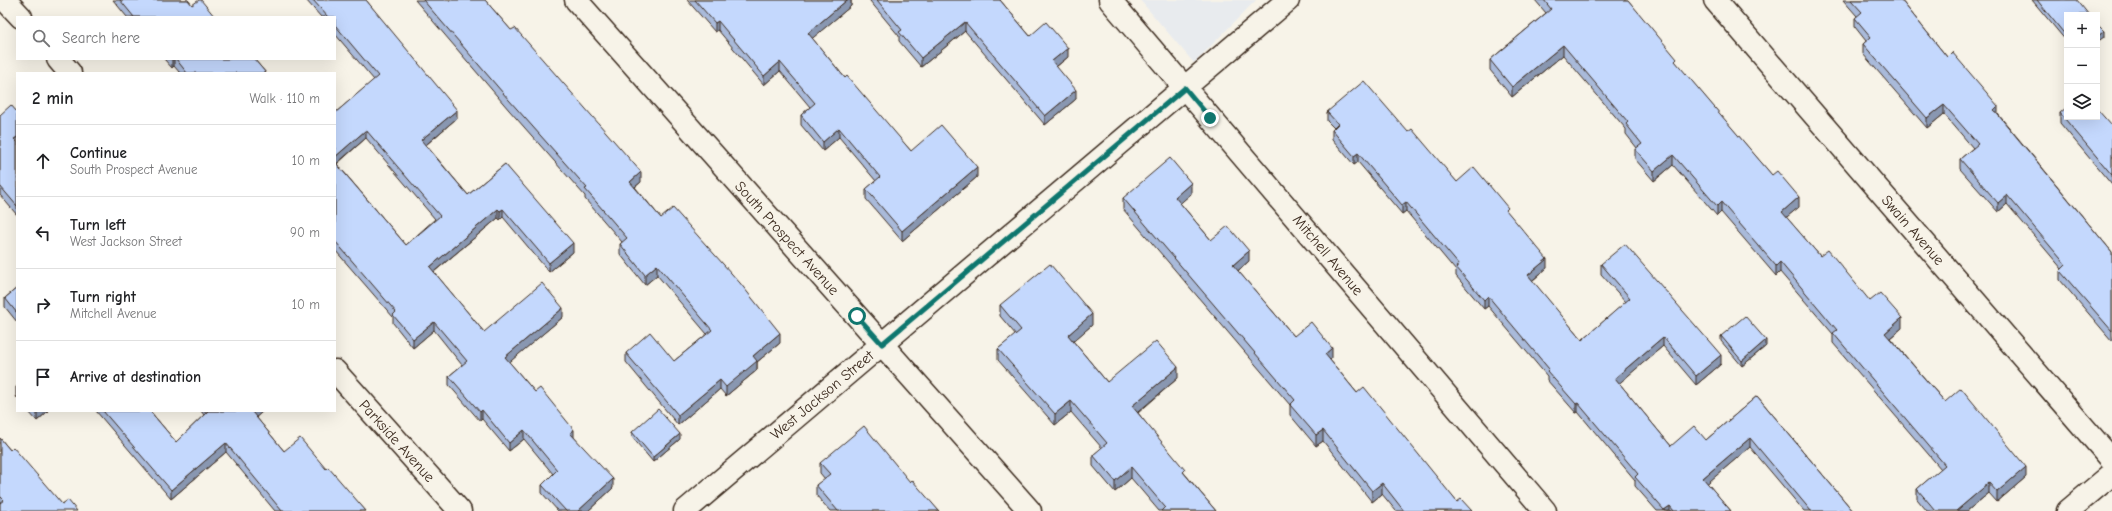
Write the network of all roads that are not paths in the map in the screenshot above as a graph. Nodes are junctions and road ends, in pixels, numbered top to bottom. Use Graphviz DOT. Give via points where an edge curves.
graph roads {
  1 [pos="6,0"];
  2 [pos="576,0"];
  3 [pos="1110,0"];
  4 [pos="1288,0"];
  5 [pos="1715,0"];
  6 [pos="20,16"];
  7 [pos="59,60"];
  8 [pos="69,72"];
  9 [pos="1185,88"];
  10 [pos="882,344"];
  11 [pos="336,372"];
  12 [pos="2112,460"];
  13 [pos="2112,474"];
  14 [pos="460,511"];
  15 [pos="685,511"];
  16 [pos="1030,511"];
  17 [pos="1545,511"];
  18 [pos="2068,511"];
  1 -- 6 [label="street"];
  2 -- 10 [label="street, South Prospect Avenue"];
  3 -- 9 [label="street, Mitchell Avenue"];
  4 -- 9 [label="street, West Jackson Street"];
  5 -- 12 [label="street, Swain Avenue"];
  7 -- 8 [label="street"];
  9 -- 10 [label="street, West Jackson Street"];
  9 -- 17 [label="street, Mitchell Avenue"];
  10 -- 15 [label="street, West Jackson Street"];
  10 -- 16 [label="street, South Prospect Avenue"];
  11 -- 14 [label="street, Parkside Avenue"];
  13 -- 18 [label="street"];
}
